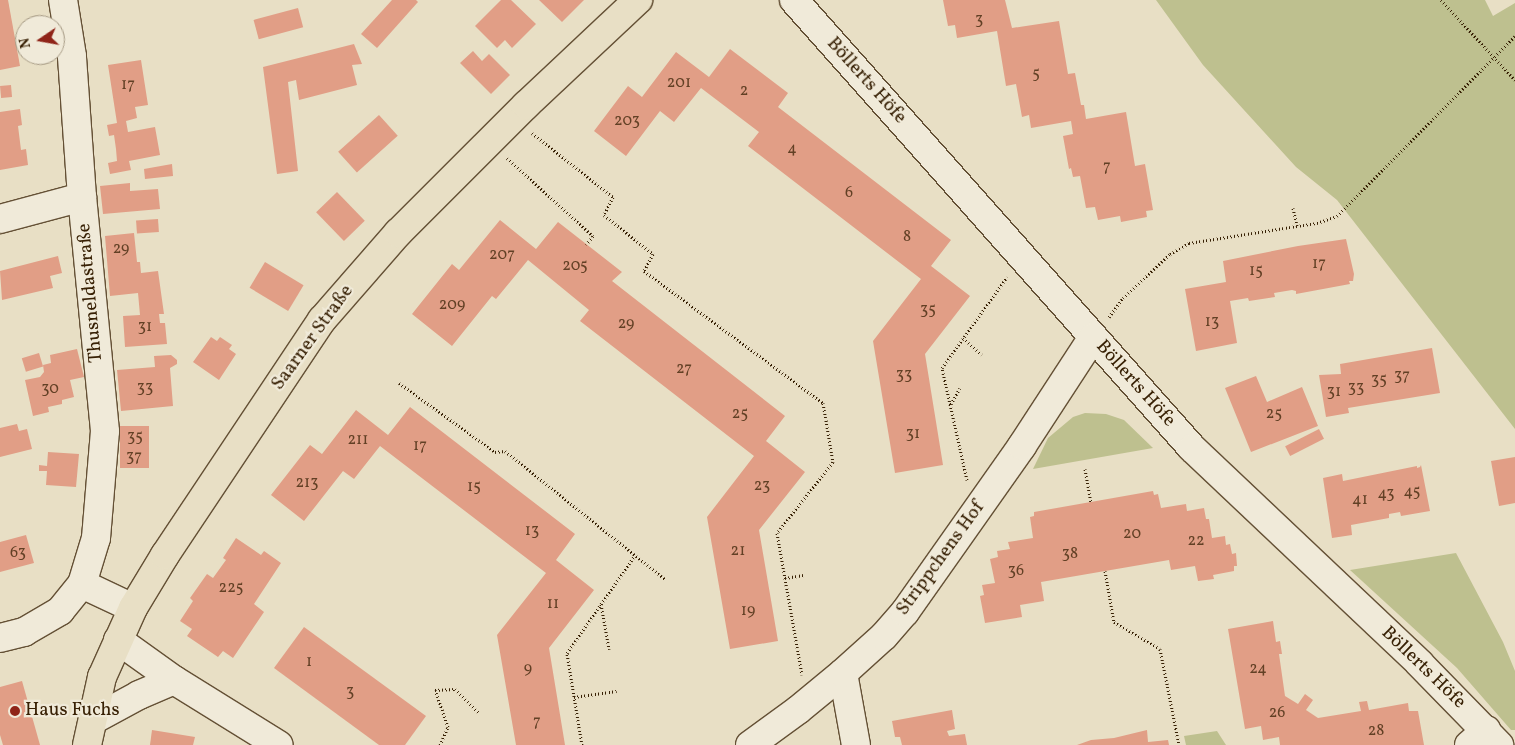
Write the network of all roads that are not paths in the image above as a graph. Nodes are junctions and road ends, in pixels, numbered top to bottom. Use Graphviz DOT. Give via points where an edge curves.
graph roads {
  1 [pos="63,0"];
  2 [pos="638,0"];
  3 [pos="794,0"];
  4 [pos="82,197"];
  5 [pos="0,219"];
  6 [pos="1093,337"];
  7 [pos="82,584"];
  8 [pos="133,608"];
  9 [pos="0,638"];
  10 [pos="118,640"];
  11 [pos="843,673"];
  12 [pos="174,680"];
  13 [pos="90,733"];
  14 [pos="1485,740"];
  15 [pos="279,745"];
  16 [pos="750,745"];
  17 [pos="856,745"];
  1 -- 4 [label="street, Thusneldastraße" via="72,56"];
  2 -- 8 [label="main road, Saarner Straße" via="398,233 322,320"];
  3 -- 6 [label="street, Böllerts Höfe"];
  4 -- 5 [label="street"];
  4 -- 7 [label="street, Thusneldastraße" via="105,431 96,538"];
  6 -- 11 [label="street, Strippchens Hof" via="904,612 884,636"];
  6 -- 14 [label="street, Böllerts Höfe" via="1192,448 1419,663"];
  7 -- 8 [label="street"];
  7 -- 9 [label="street" via="60,611 24,632"];
  8 -- 10 [label="main road, Saarner Straße"];
  10 -- 12 [label="street"];
  10 -- 13 [label="main road, Saarner Straße" via="102,677"];
  11 -- 16 [label="street, Strippchens Hof"];
  11 -- 17 [label="street"];
  12 -- 13 [label="street" via="139,695"];
  12 -- 15 [label="street"];
}
